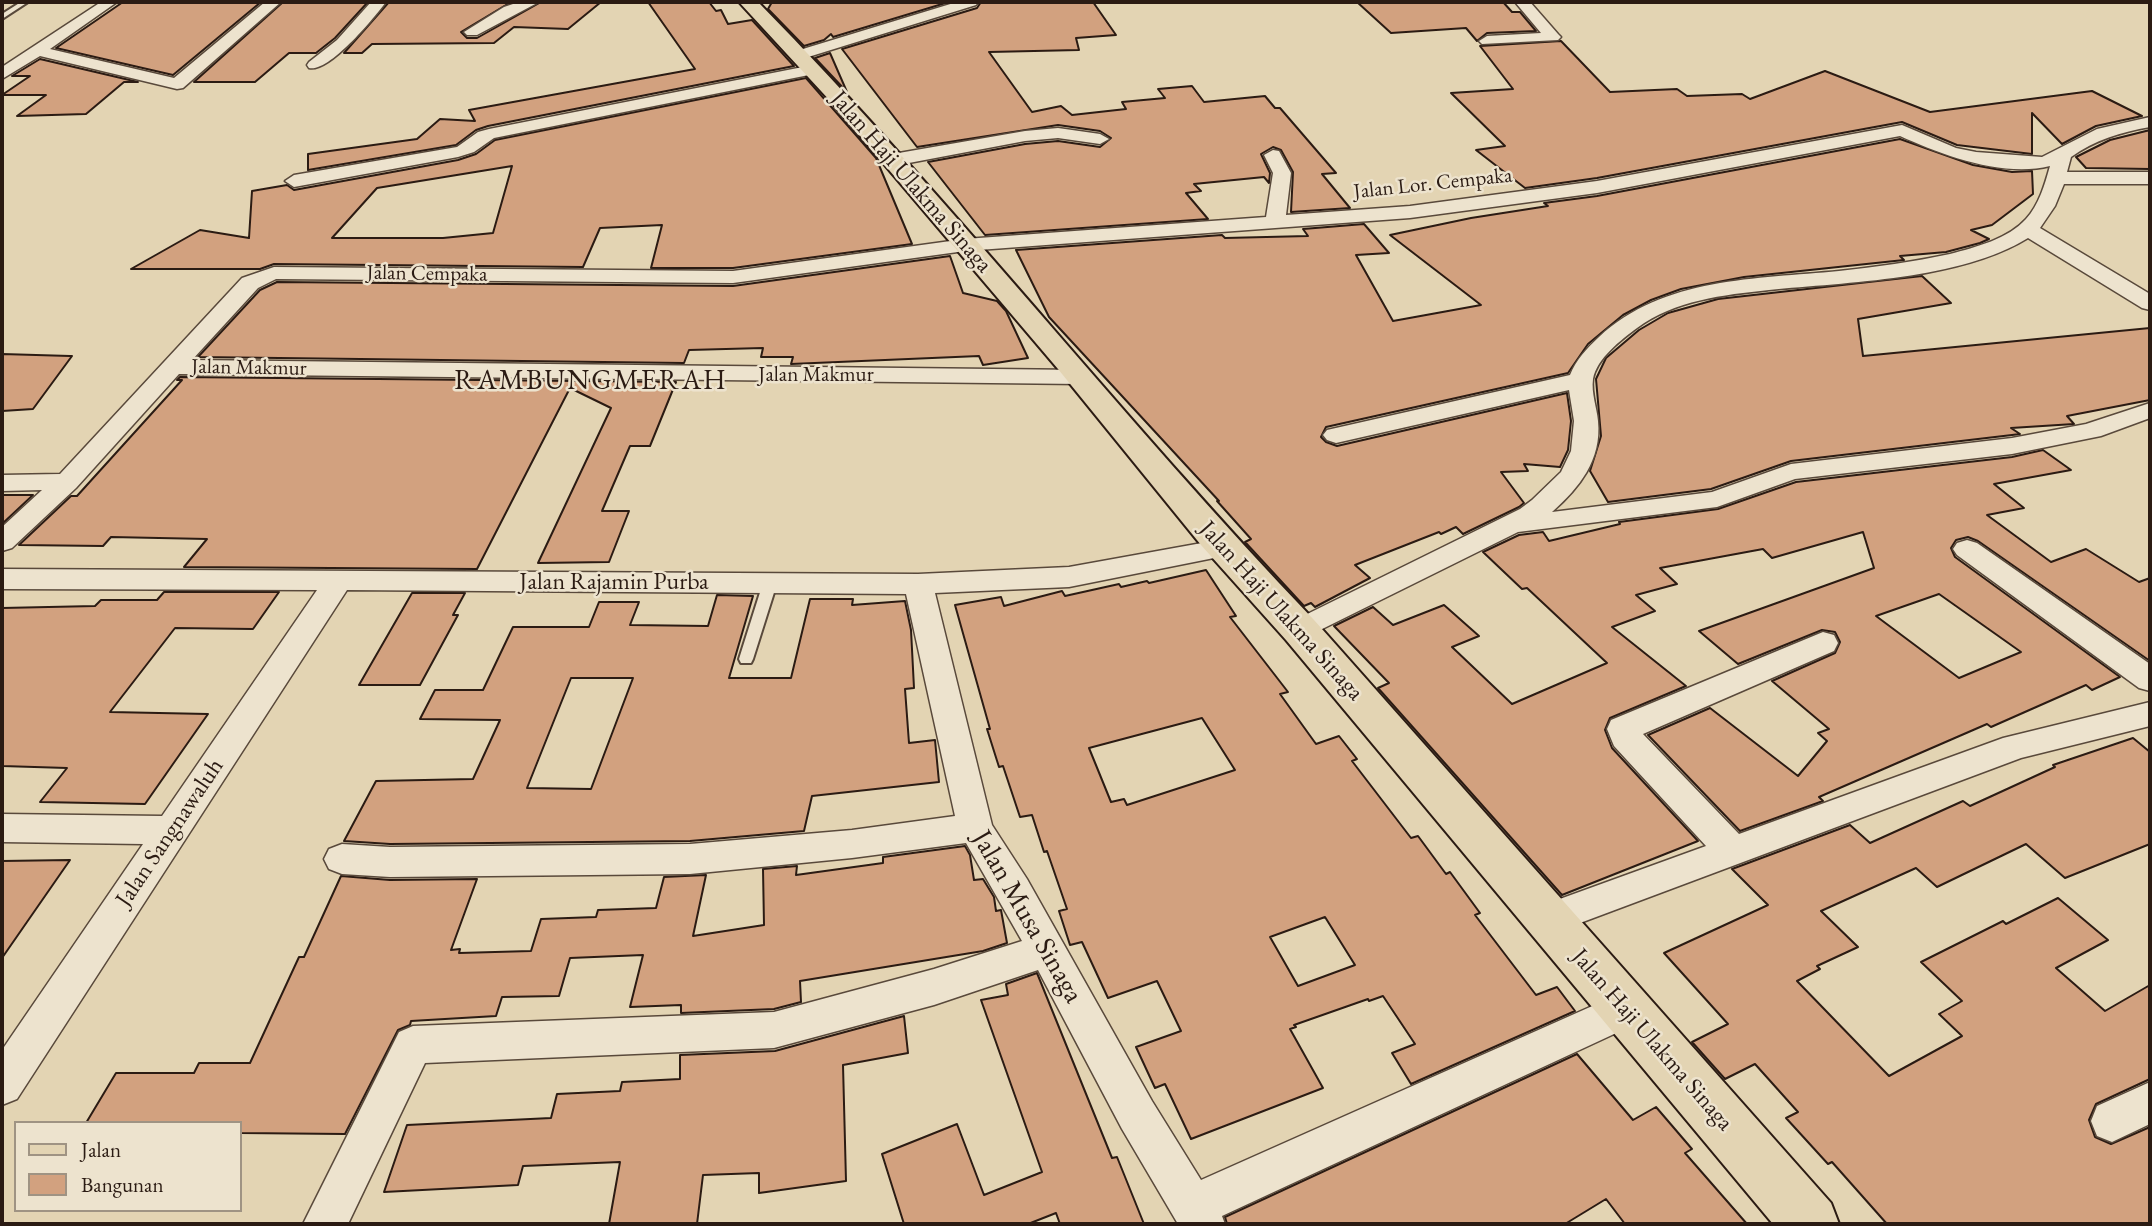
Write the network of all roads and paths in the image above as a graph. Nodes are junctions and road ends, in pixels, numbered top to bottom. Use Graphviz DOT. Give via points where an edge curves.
graph roads {
  1 [pos="25,2"];
  2 [pos="110,2"];
  3 [pos="274,2"];
  4 [pos="379,2"];
  5 [pos="532,2"];
  6 [pos="748,2"];
  7 [pos="971,2"];
  8 [pos="1522,2"];
  9 [pos="2,17"];
  10 [pos="472,32"];
  11 [pos="1487,41"];
  12 [pos="36,50"];
  13 [pos="806,63"];
  14 [pos="315,65"];
  15 [pos="2,74"];
  16 [pos="2150,122"];
  17 [pos="1100,139"];
  18 [pos="1273,155"];
  19 [pos="892,160"];
  20 [pos="2060,166"];
  21 [pos="2150,178"];
  22 [pos="294,181"];
  23 [pos="1275,222"];
  24 [pos="2027,229"];
  25 [pos="965,245"];
  26 [pos="2150,303"];
  27 [pos="173,367"];
  28 [pos="1082,377"];
  29 [pos="1581,380"];
  30 [pos="2150,410"];
  31 [pos="1336,435"];
  32 [pos="67,482"];
  33 [pos="2,483"];
  34 [pos="1508,526"];
  35 [pos="2,542"];
  36 [pos="1224,548"];
  37 [pos="1967,549"];
  38 [pos="2,579"];
  39 [pos="339,580"];
  40 [pos="769,583"];
  41 [pos="918,584"];
  42 [pos="1300,630"];
  43 [pos="1823,643"];
  44 [pos="746,660"];
  45 [pos="2150,680"];
  46 [pos="2150,713"];
  47 [pos="2,828"];
  48 [pos="975,828"];
  49 [pos="172,830"];
  50 [pos="1733,852"];
  51 [pos="342,859"];
  52 [pos="1548,919"];
  53 [pos="1047,950"];
  54 [pos="1626,1009"];
  55 [pos="2,1085"];
  56 [pos="2150,1102"];
  57 [pos="2112,1121"];
  58 [pos="1197,1215"];
  59 [pos="325,1224"];
  60 [pos="1810,1224"];
  1 -- 9 [label="lane"];
  2 -- 12 [label="street"];
  3 -- 12 [label="street" via="177,84"];
  4 -- 14 [label="street"];
  5 -- 10 [label="street"];
  6 -- 13 [label="main road, Jalan Haji Ulakma Sinaga"];
  7 -- 13 [label="street"];
  8 -- 11 [label="street" via="1553,37"];
  12 -- 15 [label="street"];
  13 -- 19 [label="main road, Jalan Haji Ulakma Sinaga"];
  13 -- 22 [label="street" via="489,134 472,149"];
  16 -- 20 [label="street" via="2075,144"];
  17 -- 19 [label="street" via="1058,133 1025,135"];
  18 -- 23 [label="street" via="1282,173"];
  19 -- 25 [label="main road, Jalan Haji Ulakma Sinaga"];
  20 -- 21 [label="street"];
  20 -- 23 [label="street, Jalan Lor. Cempaka" via="1976,158 1950,152 1902,130 1597,187 1410,212"];
  20 -- 24 [label="street" via="2047,202"];
  23 -- 25 [label="street, Jalan Lor. Cempaka"];
  24 -- 26 [label="street"];
  24 -- 29 [label="street" via="1982,251 1928,265 1703,293 1667,302 1635,319 1595,354"];
  25 -- 27 [label="street, Jalan Cempaka" via="733,277 274,273 250,282"];
  25 -- 28 [label="main road, Jalan Haji Ulakma Sinaga"];
  27 -- 28 [label="street, Jalan Makmur"];
  27 -- 32 [label="street, Jalan Cempaka"];
  28 -- 36 [label="main road, Jalan Haji Ulakma Sinaga"];
  29 -- 31 [label="street"];
  29 -- 34 [label="street" via="1588,436 1578,469 1557,495"];
  30 -- 34 [label="street" via="2092,431 2012,446 1791,472 1717,499"];
  32 -- 33 [label="street"];
  32 -- 35 [label="street, Jalan Cempaka"];
  34 -- 42 [label="street"];
  36 -- 41 [label="street, Jalan Rajamin Purba" via="1069,577"];
  36 -- 42 [label="main road, Jalan Haji Ulakma Sinaga"];
  37 -- 45 [label="street"];
  38 -- 39 [label="street, Jalan Rajamin Purba"];
  39 -- 40 [label="street, Jalan Rajamin Purba"];
  39 -- 49 [label="street, Jalan Sangnawaluh"];
  40 -- 41 [label="street, Jalan Rajamin Purba"];
  40 -- 44 [label="lane"];
  41 -- 48 [label="street, Jalan Musa Sinaga"];
  42 -- 52 [label="main road, Jalan Haji Ulakma Sinaga"];
  43 -- 50 [label="street" via="1623,729"];
  46 -- 50 [label="street" via="2015,747"];
  47 -- 49 [label="street"];
  48 -- 51 [label="street" via="690,859"];
  48 -- 53 [label="street, Jalan Musa Sinaga"];
  49 -- 55 [label="street, Jalan Sangnawaluh"];
  50 -- 52 [label="street"];
  52 -- 54 [label="main road, Jalan Haji Ulakma Sinaga"];
  53 -- 58 [label="street, Jalan Musa Sinaga"];
  53 -- 59 [label="street" via="934,987 774,1030 413,1045"];
  54 -- 58 [label="street"];
  54 -- 60 [label="main road, Jalan Haji Ulakma Sinaga"];
  56 -- 57 [label="street"];
}
